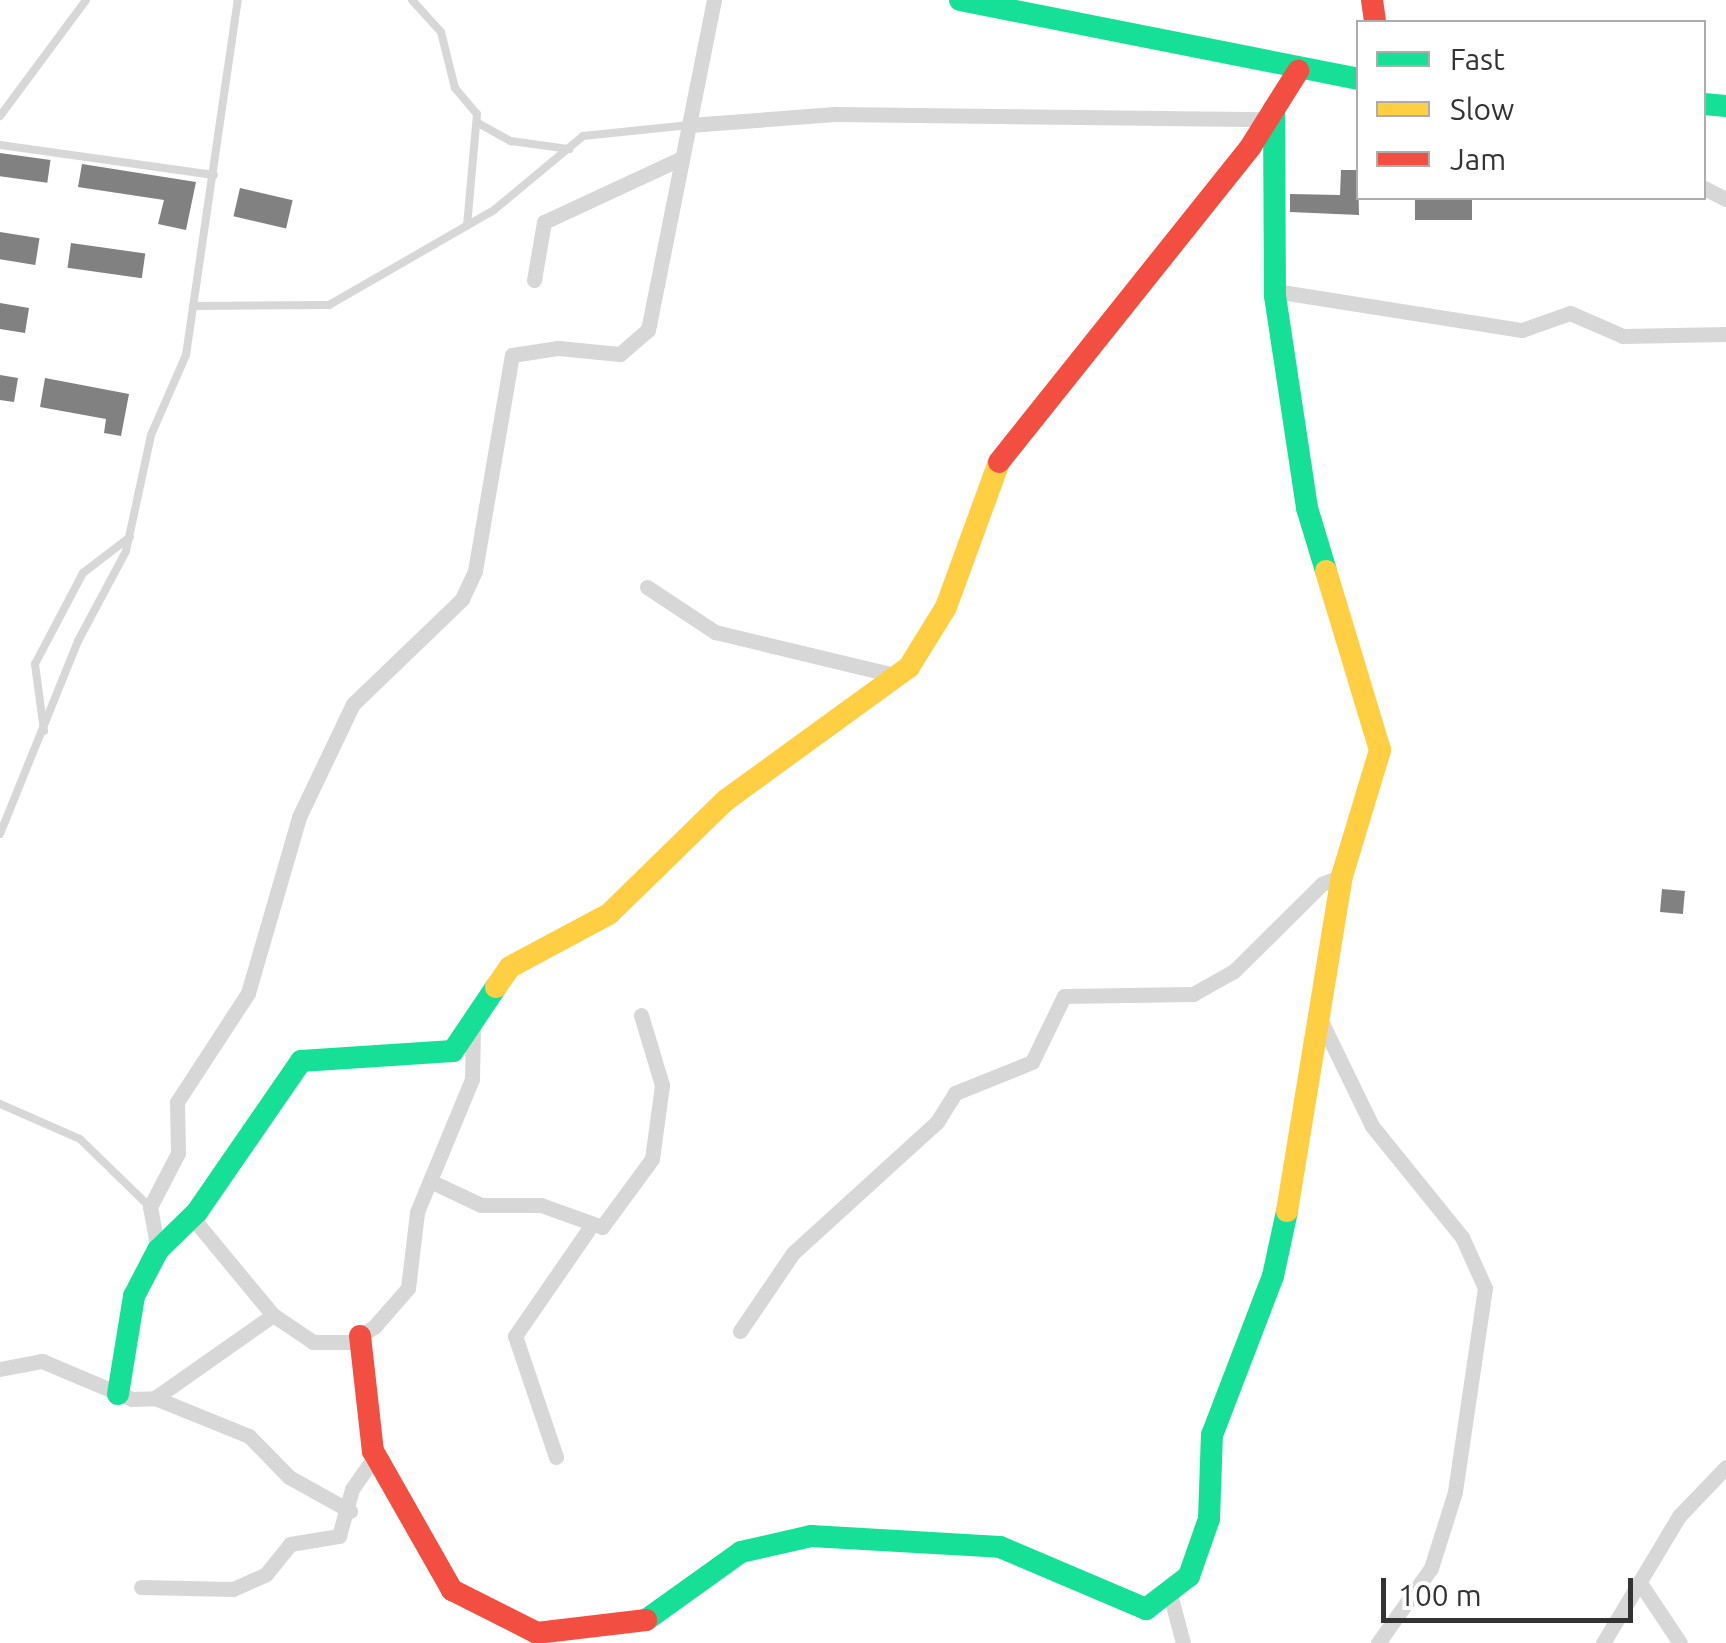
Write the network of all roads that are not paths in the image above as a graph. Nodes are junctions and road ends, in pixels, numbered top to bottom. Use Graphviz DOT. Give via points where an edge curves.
graph roads {
  1 [pos="86,0"];
  2 [pos="238,0"];
  3 [pos="412,0"];
  4 [pos="714,0"];
  5 [pos="960,0"];
  6 [pos="1298,71"];
  7 [pos="1356,78"];
  8 [pos="1271,114"];
  9 [pos="0,116"];
  10 [pos="478,123"];
  11 [pos="689,125"];
  12 [pos="0,145"];
  13 [pos="569,149"];
  14 [pos="682,158"];
  15 [pos="214,175"];
  16 [pos="466,226"];
  17 [pos="534,280"];
  18 [pos="1275,292"];
  19 [pos="193,306"];
  20 [pos="1726,334"];
  21 [pos="130,537"];
  22 [pos="646,587"];
  23 [pos="898,676"];
  24 [pos="44,734"];
  25 [pos="0,834"];
  26 [pos="1342,876"];
  27 [pos="641,1016"];
  28 [pos="1320,1020"];
  29 [pos="474,1021"];
  30 [pos="0,1104"];
  31 [pos="430,1181"];
  32 [pos="150,1207"];
  33 [pos="191,1216"];
  34 [pos="592,1226"];
  35 [pos="158,1250"];
  36 [pos="273,1315"];
  37 [pos="740,1331"];
  38 [pos="360,1336"];
  39 [pos="0,1369"];
  40 [pos="118,1394"];
  41 [pos="155,1398"];
  42 [pos="375,1456"];
  43 [pos="556,1457"];
  44 [pos="1726,1467"];
  45 [pos="350,1511"];
  46 [pos="1640,1583"];
  47 [pos="141,1587"];
  48 [pos="1170,1594"];
  49 [pos="1182,1643"];
  50 [pos="1378,1643"];
  51 [pos="1603,1643"];
  52 [pos="1680,1643"];
  1 -- 9 [label="lane"];
  2 -- 15 [label="lane"];
  3 -- 10 [label="lane" via="441,32 455,88"];
  4 -- 11 [label="street"];
  5 -- 6 [label="street"];
  6 -- 7 [label="street"];
  6 -- 8 [label="street"];
  8 -- 11 [label="street" via="854,114"];
  8 -- 18 [label="street"];
  8 -- 23 [label="street" via="1002,454 928,645"];
  10 -- 13 [label="lane" via="511,141"];
  10 -- 16 [label="lane"];
  11 -- 13 [label="lane" via="597,131"];
  11 -- 14 [label="street"];
  12 -- 15 [label="lane"];
  13 -- 16 [label="lane"];
  14 -- 17 [label="street" via="544,222"];
  14 -- 32 [label="street" via="640,345 620,354 558,348 512,355 474,571 462,599 352,704 299,817 248,993 177,1102 178,1153"];
  15 -- 19 [label="lane"];
  16 -- 19 [label="lane" via="329,305"];
  18 -- 20 [label="street" via="1522,330 1570,313 1623,336"];
  18 -- 26 [label="street" via="1321,574 1379,739"];
  19 -- 21 [label="lane" via="182,368 147,448"];
  21 -- 24 [label="lane"];
  21 -- 24 [label="lane" via="83,573 35,664"];
  22 -- 23 [label="street" via="716,632"];
  23 -- 29 [label="street" via="726,800 609,914 510,967"];
  24 -- 25 [label="lane"];
  26 -- 28 [label="street"];
  26 -- 37 [label="street" via="1322,884 1234,971 1193,994 1064,996 1040,1054 954,1093 937,1122 792,1253"];
  27 -- 34 [label="street" via="662,1085 652,1160 607,1222"];
  28 -- 48 [label="street" via="1273,1276 1206,1456 1198,1562"];
  28 -- 50 [label="street" via="1372,1126 1462,1237 1485,1288 1455,1492 1431,1568"];
  29 -- 31 [label="street" via="472,1078"];
  29 -- 33 [label="street" via="441,1054 301,1061"];
  30 -- 32 [label="lane" via="80,1139"];
  31 -- 34 [label="street" via="481,1204 541,1205"];
  31 -- 38 [label="street" via="408,1288"];
  32 -- 35 [label="street"];
  33 -- 35 [label="street"];
  33 -- 36 [label="street"];
  34 -- 43 [label="street" via="515,1336"];
  35 -- 40 [label="street" via="134,1296"];
  36 -- 38 [label="street" via="326,1346"];
  36 -- 41 [label="street"];
  38 -- 42 [label="street"];
  39 -- 40 [label="street" via="42,1362"];
  40 -- 41 [label="street"];
  41 -- 45 [label="street" via="249,1436 289,1476"];
  42 -- 45 [label="street" via="352,1489"];
  42 -- 48 [label="street" via="452,1590 537,1633 650,1620 741,1552 811,1536 1000,1547 1126,1604 1146,1609"];
  44 -- 46 [label="street" via="1679,1516"];
  45 -- 47 [label="street" via="346,1532 290,1544 250,1584"];
  46 -- 51 [label="street"];
  46 -- 52 [label="street"];
  48 -- 49 [label="street"];
}
